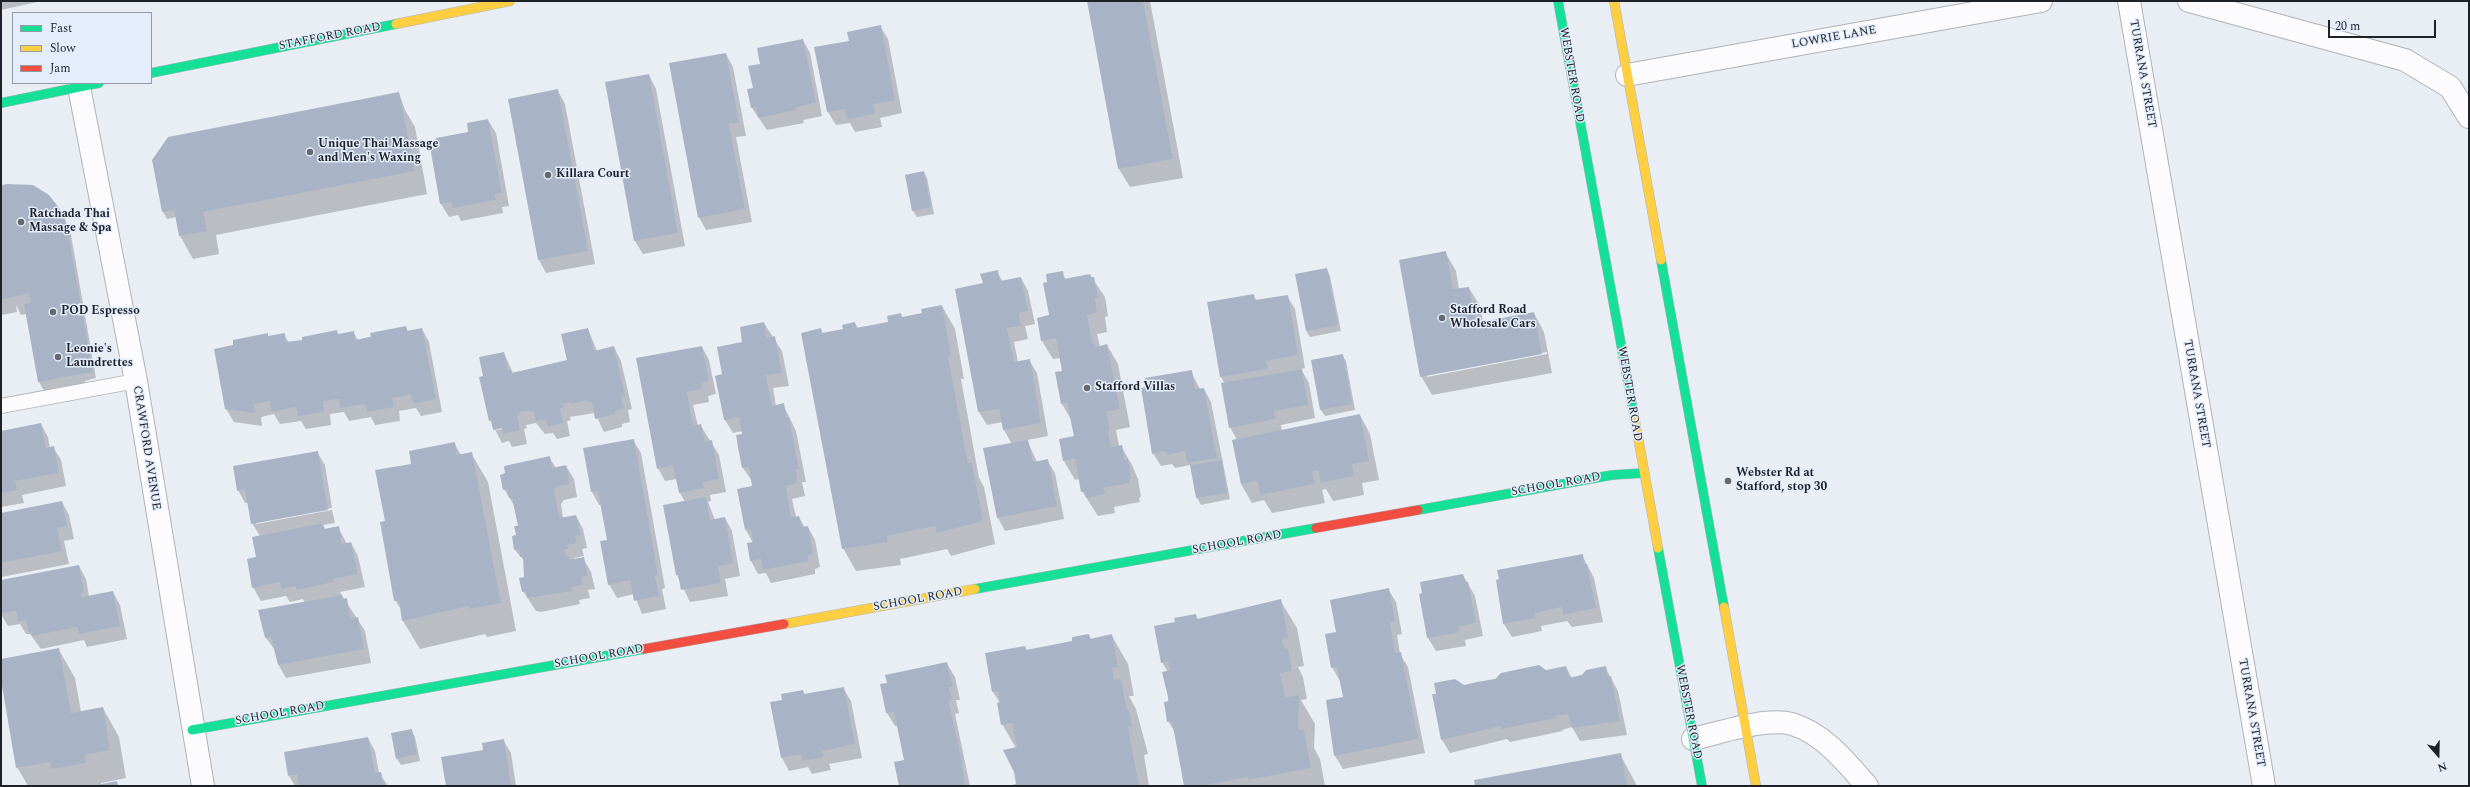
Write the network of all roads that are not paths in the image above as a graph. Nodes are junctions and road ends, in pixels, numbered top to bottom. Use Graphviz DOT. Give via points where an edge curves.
graph roads {
  1 [pos="510,1"];
  2 [pos="1558,1"];
  3 [pos="1614,1"];
  4 [pos="2041,1"];
  5 [pos="2129,1"];
  6 [pos="2189,1"];
  7 [pos="152,72"];
  8 [pos="1627,75"];
  9 [pos="89,85"];
  10 [pos="1,103"];
  11 [pos="2469,117"];
  12 [pos="136,381"];
  13 [pos="1,406"];
  14 [pos="1644,473"];
  15 [pos="1746,727"];
  16 [pos="192,730"];
  17 [pos="1693,739"];
  18 [pos="203,786"];
  19 [pos="1702,786"];
  20 [pos="1756,786"];
  21 [pos="1867,786"];
  22 [pos="2264,786"];
  1 -- 7 [label="main road, STAFFORD ROAD"];
  2 -- 14 [label="main road, WEBSTER ROAD"];
  3 -- 8 [label="main road"];
  4 -- 8 [label="street, LOWRIE LANE"];
  5 -- 22 [label="street, TURRANA STREET"];
  6 -- 11 [label="street" via="2405,60 2450,87"];
  8 -- 15 [label="main road"];
  9 -- 10 [label="main road"];
  9 -- 12 [label="street, CRAWFORD AVENUE"];
  12 -- 13 [label="lane"];
  12 -- 16 [label="street, CRAWFORD AVENUE"];
  14 -- 16 [label="main road, SCHOOL ROAD" via="1612,475"];
  14 -- 17 [label="main road, WEBSTER ROAD"];
  15 -- 17 [label="street"];
  15 -- 20 [label="main road"];
  15 -- 21 [label="street" via="1778,723 1792,724 1808,731 1843,759"];
  16 -- 18 [label="street, CRAWFORD AVENUE"];
  17 -- 19 [label="main road, WEBSTER ROAD"];
}
